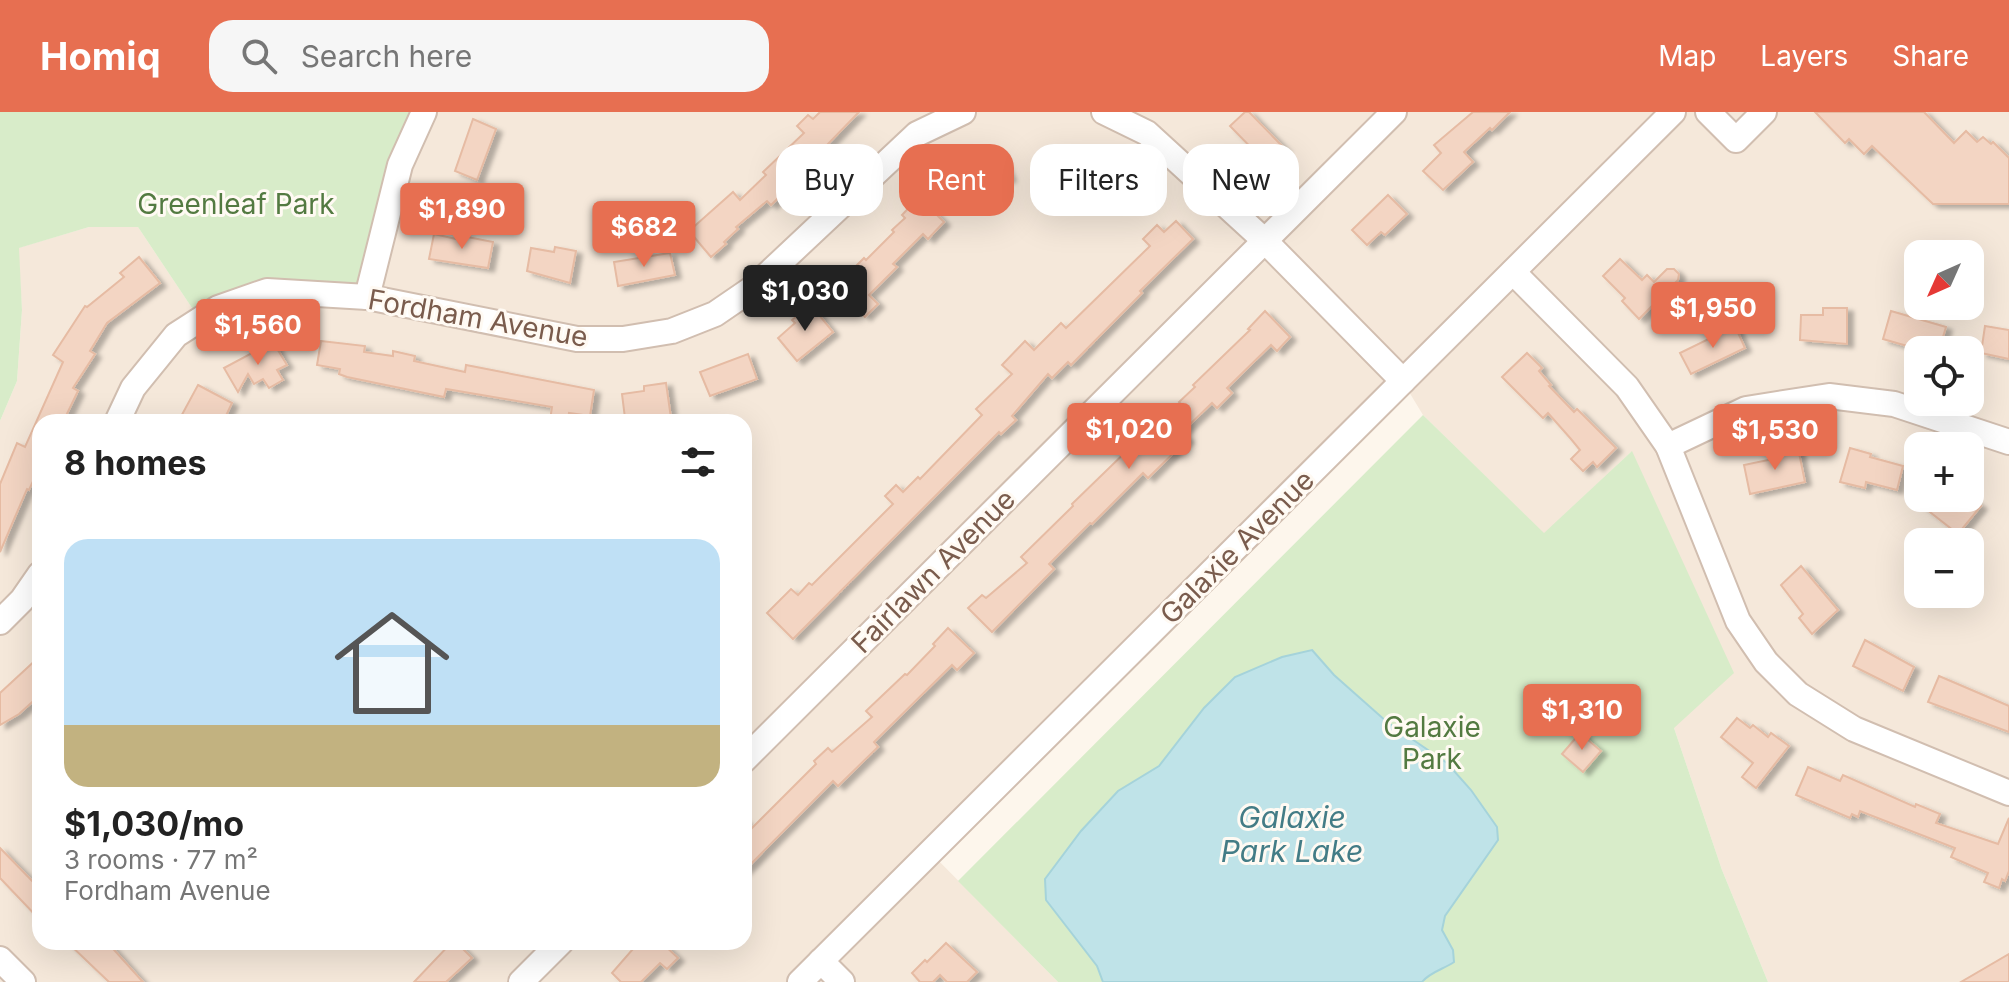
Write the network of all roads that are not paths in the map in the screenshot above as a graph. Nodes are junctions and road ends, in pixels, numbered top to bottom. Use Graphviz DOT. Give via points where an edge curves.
graph roads {
  1 [pos="424,112"];
  2 [pos="963,112"];
  3 [pos="1104,112"];
  4 [pos="1394,112"];
  5 [pos="1673,112"];
  6 [pos="1708,112"];
  7 [pos="1764,112"];
  8 [pos="1265,241"];
  9 [pos="1513,272"];
  10 [pos="367,297"];
  11 [pos="1403,381"];
  12 [pos="121,414"];
  13 [pos="2009,442"];
  14 [pos="1668,446"];
  15 [pos="32,586"];
  16 [pos="0,622"];
  17 [pos="752,752"];
  18 [pos="2009,793"];
  19 [pos="553,950"];
  20 [pos="0,959"];
  21 [pos="821,961"];
  22 [pos="23,982"];
  23 [pos="521,982"];
  24 [pos="800,982"];
  25 [pos="842,982"];
  1 -- 10 [label="street" via="400,165"];
  2 -- 10 [label="street, Fordham Avenue" via="917,134 753,288 715,314 672,331 577,339"];
  3 -- 8 [label="street" via="1147,133"];
  4 -- 8 [label="street, Fairlawn Avenue"];
  5 -- 9 [label="street, Galaxie Avenue"];
  6 -- 7 [label="street" via="1736,140"];
  8 -- 11 [label="street"];
  8 -- 17 [label="street, Fairlawn Avenue"];
  9 -- 11 [label="street, Galaxie Avenue"];
  9 -- 14 [label="street" via="1627,387"];
  10 -- 12 [label="street, Fordham Avenue" via="267,291 218,308 176,335 133,388"];
  11 -- 21 [label="street, Galaxie Avenue"];
  13 -- 14 [label="street" via="1894,404 1829,396 1746,409"];
  14 -- 18 [label="street" via="1738,621 1776,673 1798,694 1854,729"];
  15 -- 16 [label="street"];
  19 -- 23 [label="street"];
  20 -- 22 [label="street"];
  21 -- 24 [label="street, Galaxie Avenue"];
  21 -- 25 [label="street"];
}
